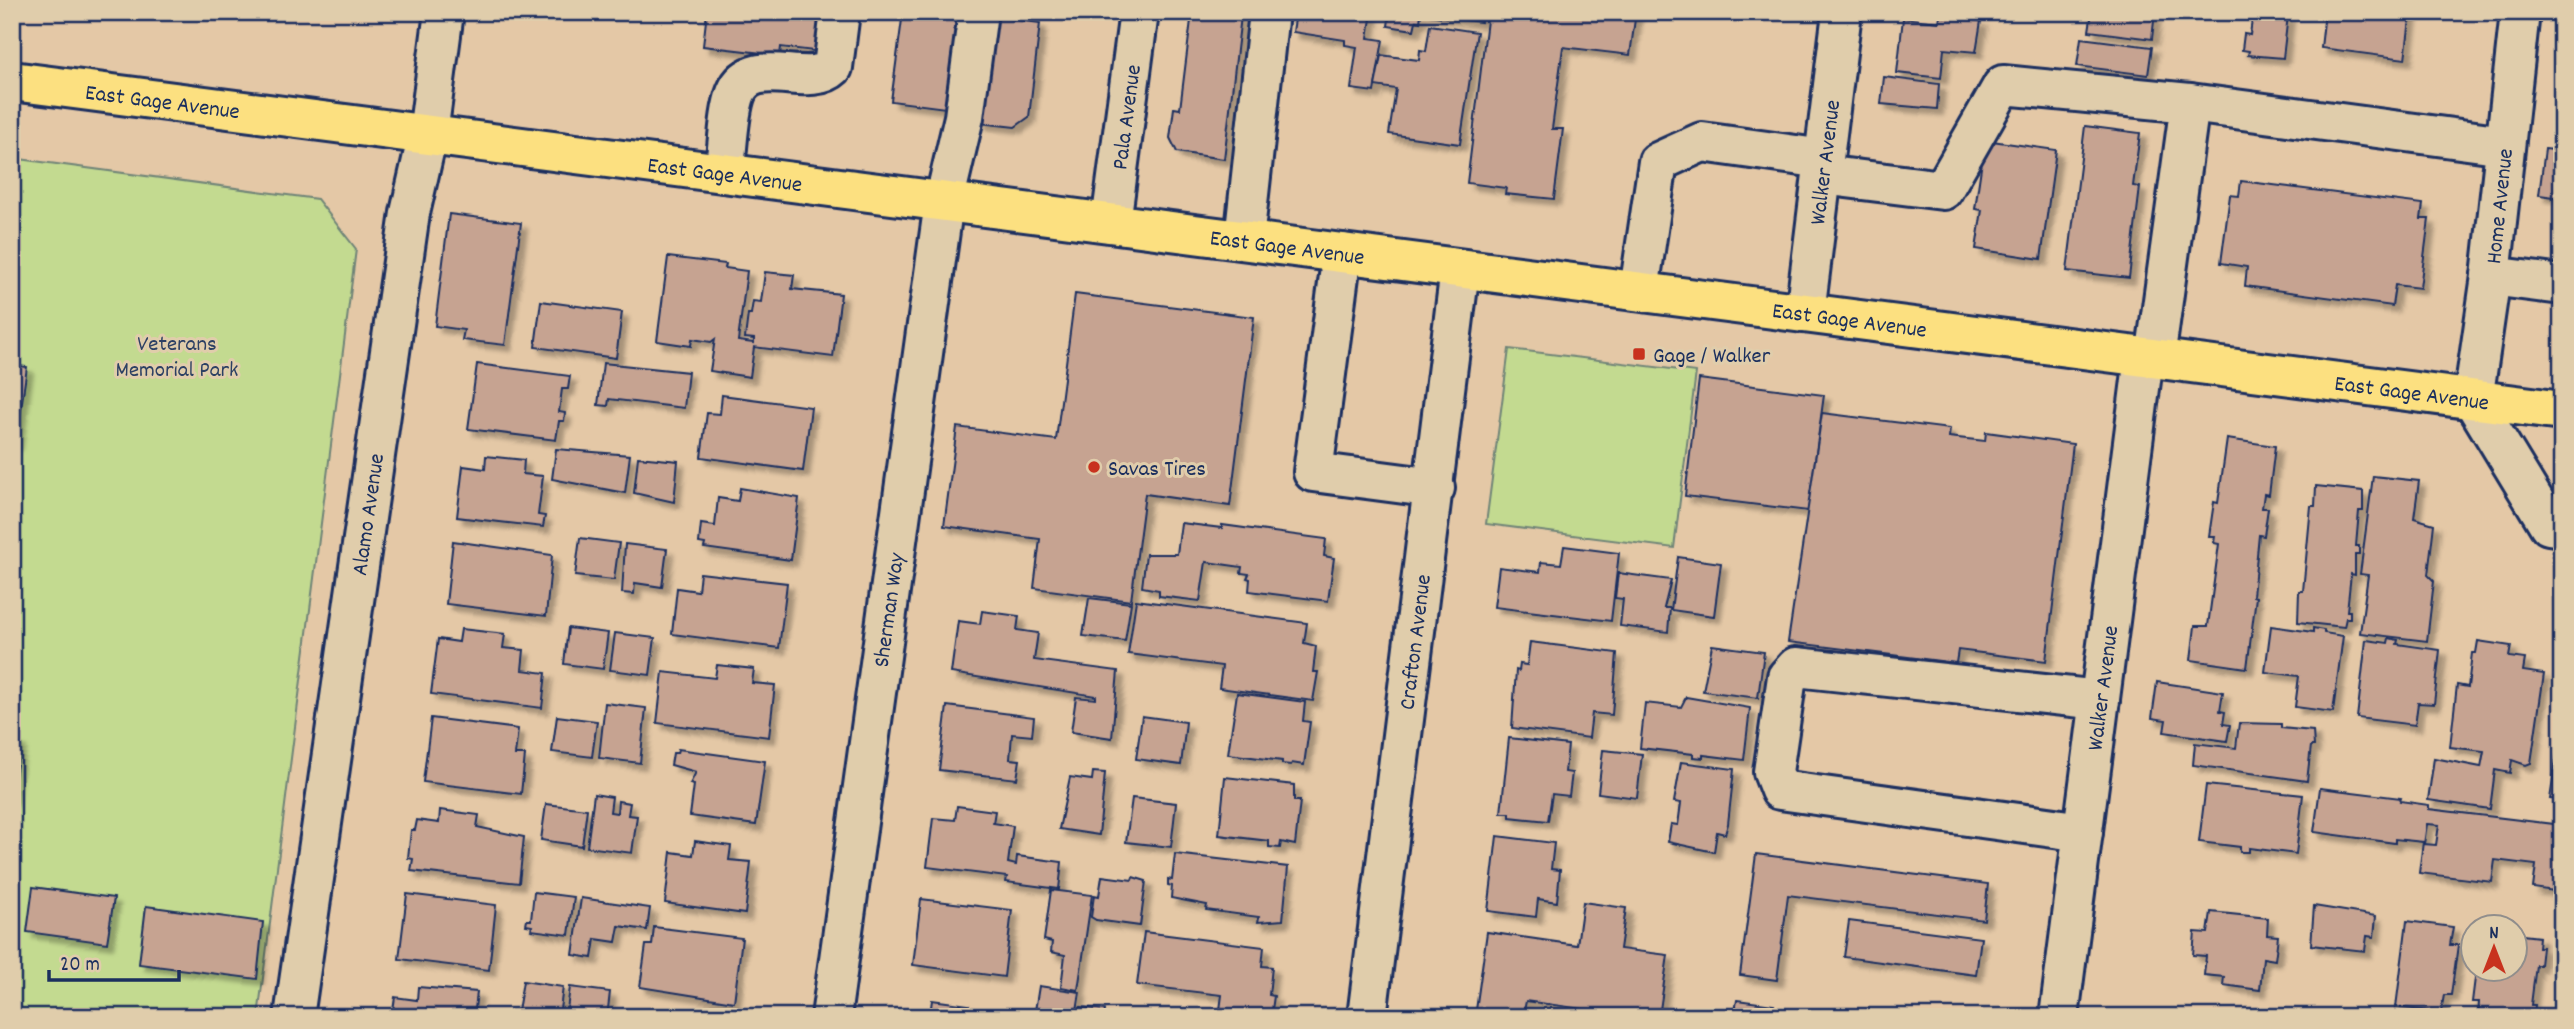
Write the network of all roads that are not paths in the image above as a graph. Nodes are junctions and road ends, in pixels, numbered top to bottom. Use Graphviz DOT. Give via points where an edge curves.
graph roads {
  1 [pos="444,12"];
  2 [pos="840,12"];
  3 [pos="978,12"];
  4 [pos="1139,12"];
  5 [pos="1269,12"];
  6 [pos="1842,12"];
  7 [pos="2520,12"];
  8 [pos="12,81"];
  9 [pos="2190,103"];
  10 [pos="428,134"];
  11 [pos="2505,145"];
  12 [pos="1823,167"];
  13 [pos="724,173"];
  14 [pos="944,202"];
  15 [pos="1111,223"];
  16 [pos="1244,240"];
  17 [pos="1342,253"];
  18 [pos="1460,269"];
  19 [pos="2491,276"];
  20 [pos="2562,285"];
  21 [pos="1639,292"];
  22 [pos="1805,313"];
  23 [pos="2149,358"];
  24 [pos="2473,400"];
  25 [pos="2562,411"];
  26 [pos="1435,488"];
  27 [pos="2562,527"];
  28 [pos="2100,700"];
  29 [pos="2083,832"];
  30 [pos="294,1017"];
  31 [pos="831,1017"];
  32 [pos="1367,1017"];
  33 [pos="2059,1017"];
  1 -- 10 [label="street, Alamo Avenue"];
  2 -- 13 [label="street" via="834,67 825,75 774,72 748,77 737,92"];
  3 -- 14 [label="street, Sherman Way" via="964,117"];
  4 -- 15 [label="street, Pala Avenue"];
  5 -- 16 [label="street"];
  6 -- 12 [label="street, Walker Avenue"];
  7 -- 11 [label="street, Home Avenue"];
  8 -- 10 [label="main road, East Gage Avenue"];
  9 -- 11 [label="street"];
  9 -- 12 [label="street" via="2003,85 1943,190"];
  9 -- 23 [label="street, Walker Avenue"];
  10 -- 13 [label="main road, East Gage Avenue"];
  10 -- 30 [label="street, Alamo Avenue" via="408,227"];
  11 -- 19 [label="street, Home Avenue"];
  12 -- 21 [label="street" via="1702,142 1658,162"];
  12 -- 22 [label="street, Walker Avenue"];
  13 -- 14 [label="main road, East Gage Avenue"];
  14 -- 15 [label="main road, East Gage Avenue"];
  14 -- 31 [label="street, Sherman Way"];
  15 -- 16 [label="main road, East Gage Avenue"];
  16 -- 17 [label="main road, East Gage Avenue"];
  17 -- 18 [label="main road, East Gage Avenue"];
  17 -- 26 [label="street" via="1313,472"];
  18 -- 21 [label="main road, East Gage Avenue"];
  18 -- 26 [label="street, Crafton Avenue"];
  19 -- 20 [label="street"];
  19 -- 24 [label="street, Home Avenue"];
  21 -- 22 [label="main road, East Gage Avenue"];
  22 -- 23 [label="main road, East Gage Avenue"];
  23 -- 24 [label="main road, East Gage Avenue"];
  23 -- 28 [label="street, Walker Avenue"];
  24 -- 25 [label="main road, East Gage Avenue"];
  24 -- 27 [label="street" via="2549,525"];
  26 -- 32 [label="street, Crafton Avenue"];
  28 -- 29 [label="street, Walker Avenue"];
  28 -- 29 [label="street" via="1796,667 1787,677 1773,772 1780,790"];
  29 -- 33 [label="street, Walker Avenue"];
}
